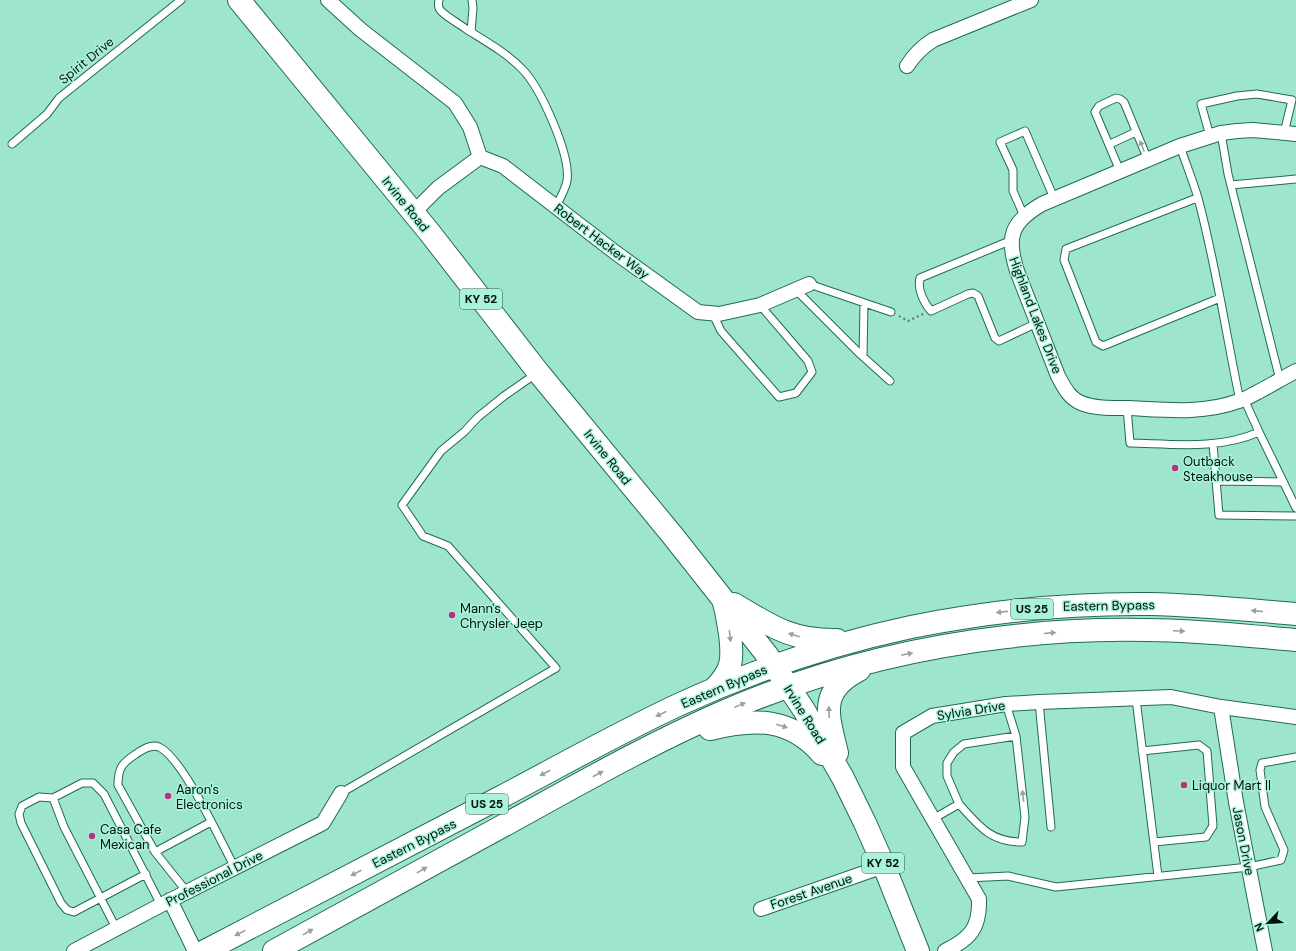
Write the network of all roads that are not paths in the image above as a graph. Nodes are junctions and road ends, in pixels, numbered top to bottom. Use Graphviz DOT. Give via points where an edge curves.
graph roads {
  1 [pos="181,0"];
  2 [pos="239,0"];
  3 [pos="328,0"];
  4 [pos="439,0"];
  5 [pos="472,0"];
  6 [pos="1031,0"];
  7 [pos="471,32"];
  8 [pos="907,66"];
  9 [pos="1136,132"];
  10 [pos="1290,133"];
  11 [pos="1216,135"];
  12 [pos="12,144"];
  13 [pos="1110,144"];
  14 [pos="1180,146"];
  15 [pos="480,158"];
  16 [pos="1148,160"];
  17 [pos="1120,171"];
  18 [pos="1296,179"];
  19 [pos="1231,184"];
  20 [pos="1054,198"];
  21 [pos="1197,198"];
  22 [pos="556,206"];
  23 [pos="413,213"];
  24 [pos="1024,216"];
  25 [pos="1012,240"];
  26 [pos="809,284"];
  27 [pos="796,290"];
  28 [pos="1220,298"];
  29 [pos="864,303"];
  30 [pos="760,305"];
  31 [pos="891,312"];
  32 [pos="713,314"];
  33 [pos="1037,323"];
  34 [pos="862,356"];
  35 [pos="1296,371"];
  36 [pos="538,372"];
  37 [pos="1280,380"];
  38 [pos="890,381"];
  39 [pos="1242,400"];
  40 [pos="1127,408"];
  41 [pos="1259,432"];
  42 [pos="1213,444"];
  43 [pos="1216,481"];
  44 [pos="1283,482"];
  45 [pos="1296,508"];
  46 [pos="1296,516"];
  47 [pos="722,598"];
  48 [pos="1296,614"];
  49 [pos="860,640"];
  50 [pos="1296,640"];
  51 [pos="876,661"];
  52 [pos="774,666"];
  53 [pos="789,687"];
  54 [pos="714,689"];
  55 [pos="1136,699"];
  56 [pos="1039,702"];
  57 [pos="1006,704"];
  58 [pos="1221,707"];
  59 [pos="1296,717"];
  60 [pos="1016,736"];
  61 [pos="662,740"];
  62 [pos="1142,751"];
  63 [pos="1296,757"];
  64 [pos="842,778"];
  65 [pos="341,793"];
  66 [pos="53,798"];
  67 [pos="959,804"];
  68 [pos="933,818"];
  69 [pos="211,822"];
  70 [pos="1051,827"];
  71 [pos="1154,842"];
  72 [pos="155,852"];
  73 [pos="884,866"];
  74 [pos="1248,867"];
  75 [pos="235,868"];
  76 [pos="146,874"];
  77 [pos="1158,876"];
  78 [pos="968,878"];
  79 [pos="187,892"];
  80 [pos="101,898"];
  81 [pos="166,903"];
  82 [pos="761,908"];
  83 [pos="116,928"];
  84 [pos="74,951"];
  85 [pos="195,951"];
  86 [pos="205,951"];
  87 [pos="274,951"];
  88 [pos="918,951"];
  89 [pos="945,951"];
  90 [pos="1265,951"];
  1 -- 12 [label="lane, Spirit Drive" via="59,98 47,114"];
  2 -- 23 [label="main road, Irvine Road / KY 52"];
  3 -- 15 [label="street" via="361,30 455,103 470,127"];
  4 -- 7 [label="lane" via="440,10"];
  5 -- 7 [label="lane"];
  6 -- 8 [label="street" via="933,40 912,57"];
  7 -- 22 [label="lane" via="497,48 523,70 543,98 565,159 567,181"];
  9 -- 13 [label="lane"];
  9 -- 13 [label="lane" via="1124,102 1116,98 1099,106 1095,112"];
  16 -- 9 [label="lane, one-way"];
  10 -- 11 [label="street, Highland Lakes Drive" via="1253,130"];
  10 -- 11 [label="lane" via="1292,100 1257,94 1201,104"];
  11 -- 14 [label="street, Highland Lakes Drive"];
  11 -- 19 [label="lane"];
  13 -- 17 [label="lane"];
  14 -- 16 [label="street, Highland Lakes Drive"];
  14 -- 21 [label="lane"];
  15 -- 22 [label="street, Robert Hacker Way" via="503,166"];
  15 -- 23 [label="street" via="438,188"];
  16 -- 17 [label="street, Highland Lakes Drive"];
  17 -- 20 [label="street, Highland Lakes Drive"];
  18 -- 19 [label="lane"];
  19 -- 37 [label="lane"];
  20 -- 24 [label="street, Highland Lakes Drive"];
  20 -- 24 [label="lane" via="1025,131 1000,142 1013,170 1013,191"];
  21 -- 28 [label="lane"];
  21 -- 28 [label="lane" via="1066,249 1064,260 1096,342 1103,346"];
  22 -- 32 [label="street, Robert Hacker Way" via="698,312"];
  23 -- 36 [label="main road, Irvine Road / KY 52"];
  24 -- 25 [label="street, Highland Lakes Drive" via="1013,232"];
  25 -- 33 [label="street, Highland Lakes Drive" via="1014,264"];
  25 -- 33 [label="lane" via="920,278 918,285 931,311 968,294 978,296 995,338 999,341"];
  26 -- 27 [label="street, Robert Hacker Way"];
  26 -- 29 [label="lane"];
  27 -- 30 [label="street, Robert Hacker Way"];
  27 -- 34 [label="lane"];
  28 -- 39 [label="lane"];
  29 -- 31 [label="lane"];
  29 -- 34 [label="lane"];
  30 -- 32 [label="street, Robert Hacker Way"];
  30 -- 32 [label="lane" via="808,361 812,372 796,393 779,397 721,331"];
  33 -- 40 [label="street, Highland Lakes Drive" via="1058,376 1071,397 1092,406"];
  34 -- 38 [label="lane"];
  35 -- 37 [label="street, Highland Lakes Drive"];
  36 -- 47 [label="main road, Irvine Road / KY 52"];
  36 -- 65 [label="lane" via="478,417 441,451 402,505 423,536 448,546 556,668"];
  37 -- 39 [label="street, Highland Lakes Drive"];
  39 -- 40 [label="street, Highland Lakes Drive" via="1197,410"];
  39 -- 41 [label="lane"];
  40 -- 42 [label="lane" via="1130,443"];
  41 -- 42 [label="lane" via="1243,439"];
  41 -- 44 [label="lane"];
  42 -- 43 [label="lane"];
  43 -- 44 [label="lane"];
  43 -- 46 [label="lane" via="1219,516"];
  44 -- 45 [label="lane"];
  49 -- 47 [label="main road, one-way" via="814,640 795,636 777,630"];
  47 -- 52 [label="main road, Irvine Road / KY 52"];
  47 -- 54 [label="main road, one-way" via="727,614 732,654 730,667"];
  48 -- 49 [label="main road, Eastern Bypass / US 25, one-way" via="1182,605 1066,606 958,618"];
  49 -- 52 [label="main road, Eastern Bypass / US 25"];
  51 -- 50 [label="main road, Eastern Bypass / US 25, one-way" via="987,639 1092,630 1151,630"];
  51 -- 53 [label="main road, Eastern Bypass / US 25"];
  64 -- 51 [label="main road, one-way" via="828,716 829,704 839,683 850,674"];
  52 -- 53 [label="main road, Irvine Road / KY 52"];
  52 -- 54 [label="main road, Eastern Bypass / US 25"];
  61 -- 53 [label="main road, Eastern Bypass / US 25, one-way" via="723,712"];
  53 -- 64 [label="main road, Irvine Road / KY 52" via="824,743"];
  54 -- 86 [label="main road, Eastern Bypass / US 25, one-way" via="635,726"];
  55 -- 56 [label="street, Sylvia Drive"];
  55 -- 58 [label="street, Sylvia Drive" via="1172,697"];
  55 -- 62 [label="lane"];
  56 -- 57 [label="street, Sylvia Drive"];
  56 -- 70 [label="lane"];
  57 -- 60 [label="lane"];
  57 -- 68 [label="street, Sylvia Drive" via="932,716 903,734 903,767"];
  58 -- 59 [label="street, Sylvia Drive"];
  58 -- 74 [label="street, Jason Drive"];
  60 -- 67 [label="lane" via="964,744 954,752 947,763 947,776"];
  67 -- 60 [label="lane, one-way" via="978,825 996,838 1022,842 1025,817"];
  61 -- 64 [label="main road, one-way" via="737,723 768,722 796,731 808,740"];
  87 -- 61 [label="main road, Eastern Bypass / US 25, one-way"];
  62 -- 71 [label="lane"];
  62 -- 71 [label="lane" via="1199,745 1207,751 1213,826 1206,837"];
  63 -- 74 [label="lane" via="1262,763 1260,770 1266,807 1284,850 1281,860"];
  64 -- 73 [label="main road, Irvine Road / KY 52"];
  65 -- 75 [label="street, Professional Drive" via="323,823"];
  66 -- 76 [label="lane" via="82,783 92,783 104,794"];
  66 -- 80 [label="lane" via="64,827"];
  66 -- 80 [label="lane" via="39,797 22,806 19,814 21,823 61,903 67,910 74,912"];
  67 -- 68 [label="lane"];
  68 -- 78 [label="street, Sylvia Drive"];
  69 -- 72 [label="lane"];
  69 -- 72 [label="lane" via="190,782 168,753 157,746 145,748 124,762 118,774 118,785"];
  69 -- 75 [label="lane"];
  71 -- 77 [label="lane"];
  72 -- 79 [label="lane"];
  73 -- 82 [label="street, Forest Avenue"];
  73 -- 88 [label="main road, Irvine Road / KY 52"];
  74 -- 77 [label="lane"];
  74 -- 90 [label="street, Jason Drive"];
  75 -- 79 [label="street, Professional Drive"];
  76 -- 80 [label="lane"];
  76 -- 81 [label="lane"];
  77 -- 78 [label="lane" via="1056,887 1008,876"];
  78 -- 89 [label="street, Sylvia Drive" via="979,899 980,914 972,932 961,943"];
  79 -- 81 [label="street, Professional Drive"];
  80 -- 83 [label="lane"];
  81 -- 83 [label="street, Professional Drive"];
  81 -- 85 [label="street"];
  83 -- 84 [label="street, Professional Drive"];
}
